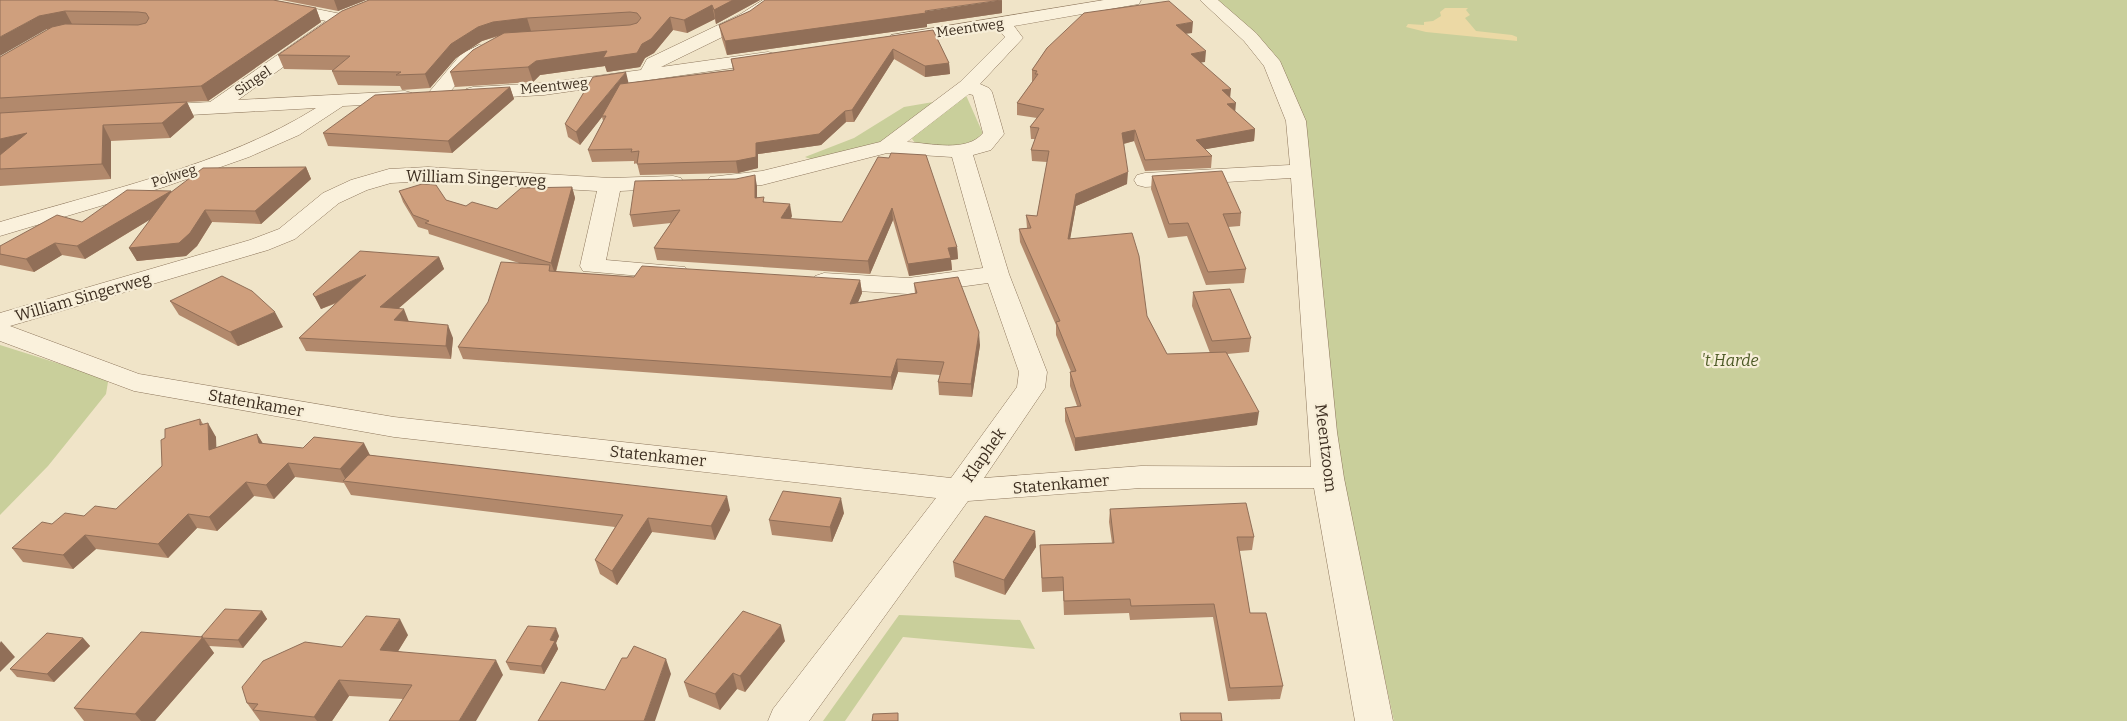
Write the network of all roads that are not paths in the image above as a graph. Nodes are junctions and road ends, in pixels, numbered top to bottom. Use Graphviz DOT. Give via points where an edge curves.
graph roads {
  1 [pos="226,0"];
  2 [pos="775,0"];
  3 [pos="1133,0"];
  4 [pos="1208,0"];
  5 [pos="359,12"];
  6 [pos="340,19"];
  7 [pos="1003,23"];
  8 [pos="878,42"];
  9 [pos="493,44"];
  10 [pos="782,56"];
  11 [pos="647,75"];
  12 [pos="967,86"];
  13 [pos="437,95"];
  14 [pos="338,101"];
  15 [pos="214,108"];
  16 [pos="136,112"];
  17 [pos="887,147"];
  18 [pos="960,151"];
  19 [pos="1302,172"];
  20 [pos="1145,180"];
  21 [pos="610,184"];
  22 [pos="0,229"];
  23 [pos="700,273"];
  24 [pos="997,274"];
  25 [pos="799,279"];
  26 [pos="0,321"];
  27 [pos="0,332"];
  28 [pos="1328,478"];
  29 [pos="960,490"];
  30 [pos="787,721"];
  31 [pos="1374,721"];
  1 -- 6 [label="street" via="272,5"];
  2 -- 11 [label="street" via="745,19 654,63"];
  3 -- 7 [label="street, Meentweg"];
  4 -- 19 [label="street, Meentzoom" via="1250,36 1272,65 1296,121"];
  5 -- 6 [label="street, Singel"];
  6 -- 15 [label="street, Singel"];
  7 -- 8 [label="street, Meentweg"];
  7 -- 12 [label="street, William Singerweg" via="1014,38"];
  9 -- 13 [label="street" via="486,45 468,58"];
  10 -- 11 [label="street, Meentweg"];
  11 -- 13 [label="street, Meentweg" via="544,89"];
  12 -- 17 [label="street, William Singerweg"];
  12 -- 18 [label="street, William Singerweg" via="982,92 994,134 984,146"];
  13 -- 14 [label="street, Meentweg"];
  14 -- 15 [label="street, Meentweg"];
  14 -- 22 [label="street, Polweg" via="264,145 178,176"];
  15 -- 16 [label="street, Meentweg"];
  17 -- 18 [label="street, William Singerweg"];
  17 -- 21 [label="street, William Singerweg" via="738,182"];
  18 -- 24 [label="street, Klaphek"];
  19 -- 20 [label="street"];
  19 -- 28 [label="street, Meentzoom"];
  21 -- 23 [label="street" via="592,266"];
  21 -- 26 [label="street, William Singerweg" via="428,174 389,176 330,198 287,234 259,245"];
  24 -- 25 [label="street" via="908,286"];
  24 -- 29 [label="street, Klaphek" via="1033,372 1032,388"];
  27 -- 29 [label="street, Statenkamer" via="134,382 394,427"];
  28 -- 29 [label="street, Statenkamer" via="1140,477"];
  28 -- 31 [label="street, Meentzoom"];
  29 -- 30 [label="street, Klaphek"];
}
